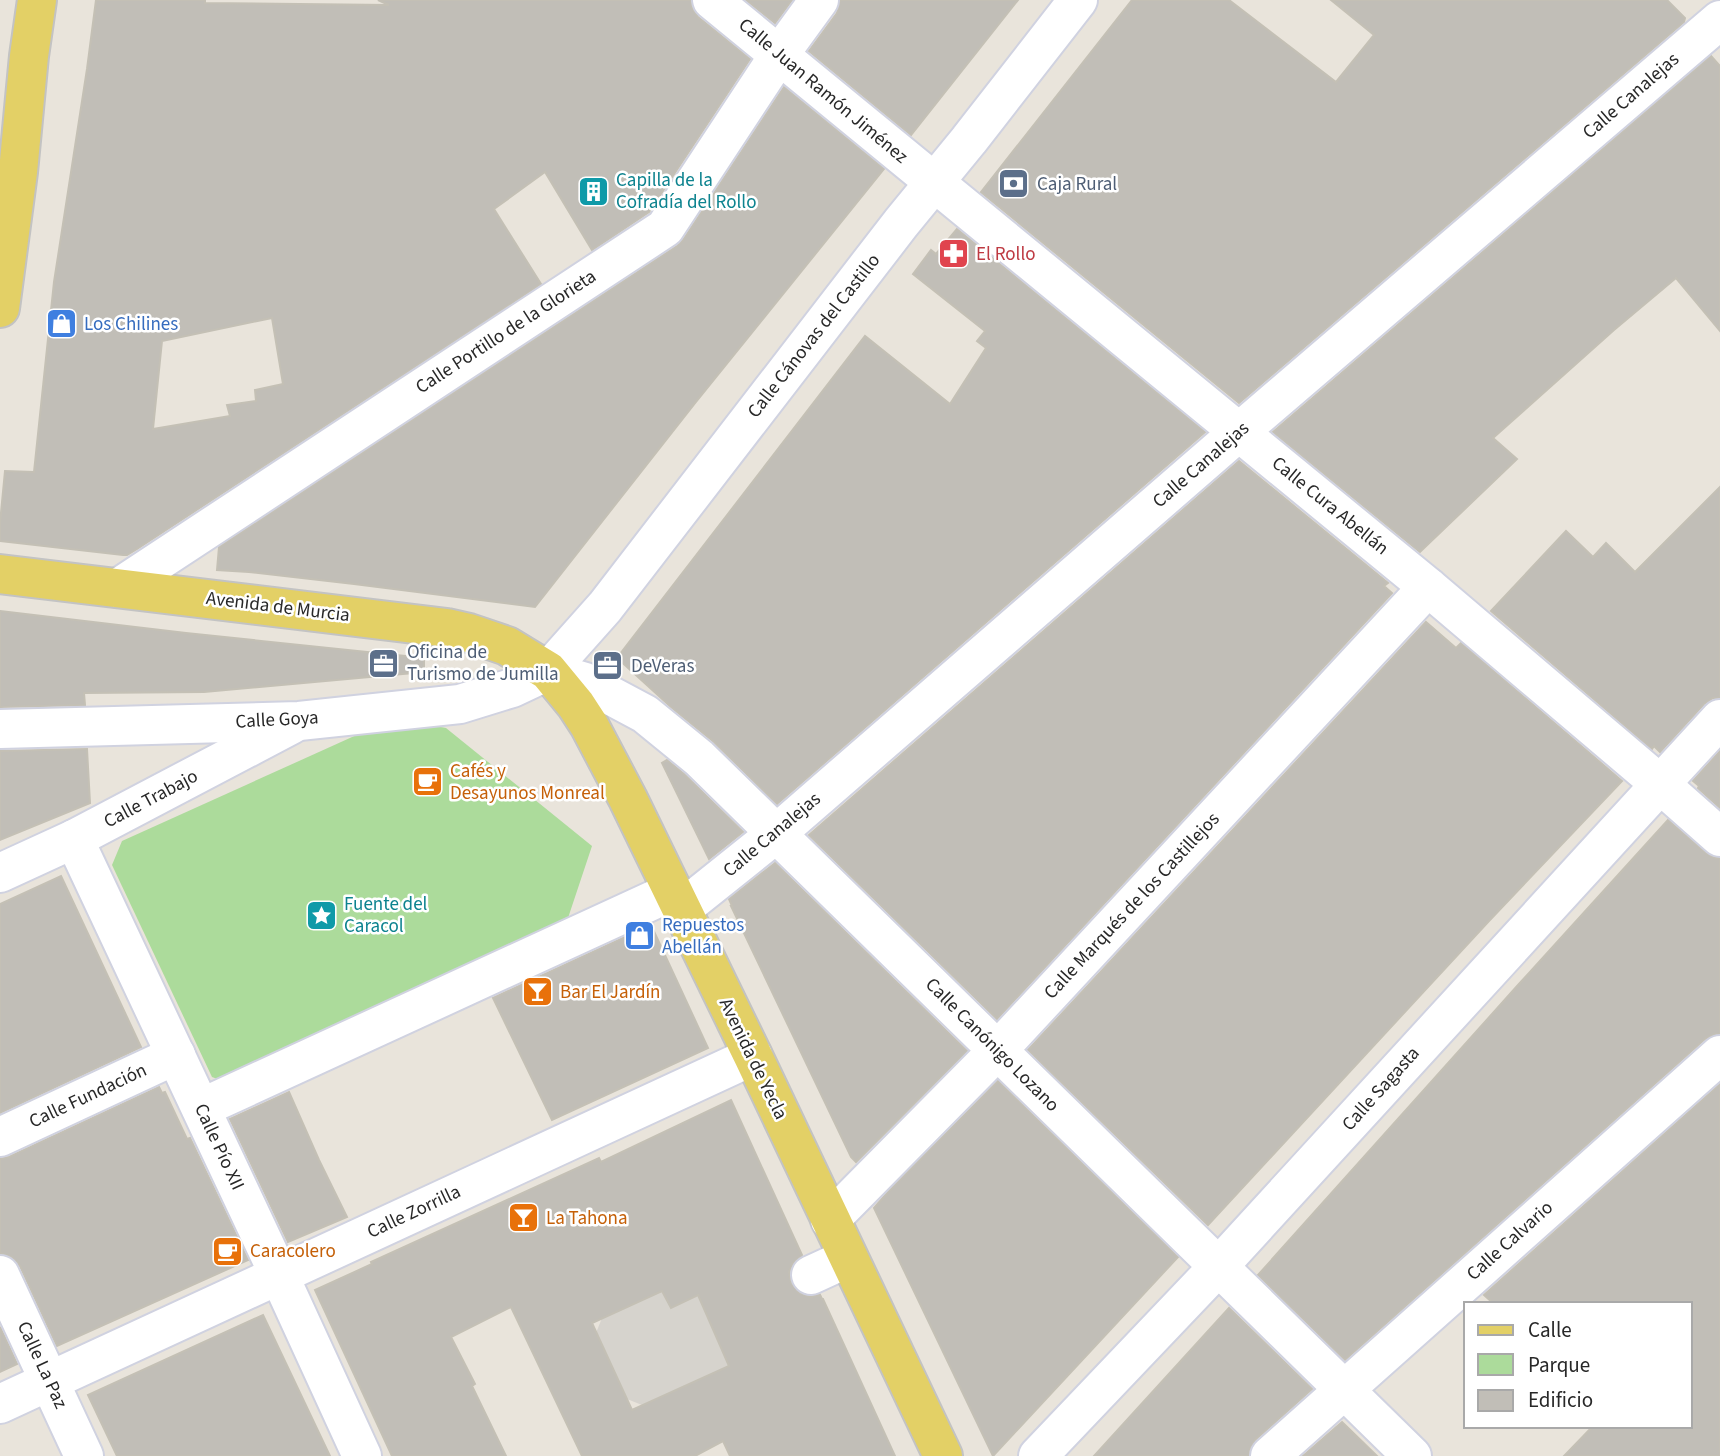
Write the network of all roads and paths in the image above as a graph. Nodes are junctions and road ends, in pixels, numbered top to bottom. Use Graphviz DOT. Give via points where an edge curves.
graph roads {
  1 [pos="37,0"];
  2 [pos="712,0"];
  3 [pos="818,0"];
  4 [pos="1078,0"];
  5 [pos="1712,19"];
  6 [pos="779,55"];
  7 [pos="933,183"];
  8 [pos="0,308"];
  9 [pos="1239,432"];
  10 [pos="0,574"];
  11 [pos="1428,587"];
  12 [pos="118,588"];
  13 [pos="548,671"];
  14 [pos="1720,719"];
  15 [pos="299,721"];
  16 [pos="0,729"];
  17 [pos="1660,784"];
  18 [pos="777,833"];
  19 [pos="1720,837"];
  20 [pos="74,839"];
  21 [pos="0,873"];
  22 [pos="677,900"];
  23 [pos="997,1051"];
  24 [pos="176,1055"];
  25 [pos="1720,1055"];
  26 [pos="752,1056"];
  27 [pos="201,1108"];
  28 [pos="0,1137"];
  29 [pos="830,1220"];
  30 [pos="848,1258"];
  31 [pos="1218,1267"];
  32 [pos="0,1275"];
  33 [pos="279,1275"];
  34 [pos="811,1275"];
  35 [pos="50,1382"];
  36 [pos="1344,1388"];
  37 [pos="0,1404"];
  38 [pos="84,1456"];
  39 [pos="362,1456"];
  40 [pos="943,1456"];
  41 [pos="1038,1456"];
  42 [pos="1270,1456"];
  43 [pos="1412,1456"];
  1 -- 8 [label="main road"];
  2 -- 6 [label="street, Calle Juan Ramón Jiménez"];
  3 -- 6 [label="street, Calle Portillo de la Glorieta"];
  4 -- 7 [label="street, Calle Cánovas del Castillo"];
  5 -- 9 [label="street, Calle Canalejas"];
  6 -- 7 [label="street, Calle Juan Ramón Jiménez"];
  6 -- 12 [label="street, Calle Portillo de la Glorieta" via="665,228"];
  7 -- 9 [label="street, Calle Cura Abellán"];
  7 -- 13 [label="street, Calle Cánovas del Castillo" via="605,607"];
  9 -- 11 [label="street, Calle Cura Abellán"];
  9 -- 18 [label="street, Calle Canalejas"];
  10 -- 12 [label="main road, Avenida de Murcia"];
  11 -- 17 [label="street, Calle Cura Abellán"];
  11 -- 23 [label="street, Calle Marqués de los Castillejos"];
  12 -- 13 [label="main road, Avenida de Murcia" via="447,628 507,646"];
  13 -- 15 [label="street, Calle Goya" via="460,704"];
  13 -- 18 [label="street, Calle Canónigo Lozano" via="584,682 645,713"];
  13 -- 22 [label="main road, Avenida de Yecla" via="589,725"];
  14 -- 17 [label="street, Calle Sagasta"];
  15 -- 16 [label="street, Calle Goya"];
  15 -- 20 [label="street, Calle Trabajo"];
  17 -- 19 [label="street, Calle Cura Abellán"];
  17 -- 31 [label="street, Calle Sagasta"];
  18 -- 22 [label="street, Calle Canalejas"];
  18 -- 23 [label="street, Calle Canónigo Lozano"];
  20 -- 21 [label="street, Calle Trabajo"];
  20 -- 24 [label="street, Calle Pío XII"];
  22 -- 26 [label="main road, Avenida de Yecla"];
  22 -- 27 [label="street, Calle Canalejas"];
  23 -- 29 [label="street, Calle Marqués de los Castillejos"];
  23 -- 31 [label="street, Calle Canónigo Lozano"];
  24 -- 27 [label="street, Calle Pío XII"];
  24 -- 28 [label="street, Calle Fundación"];
  25 -- 36 [label="street, Calle Calvario"];
  26 -- 29 [label="main road, Avenida de Yecla"];
  26 -- 33 [label="street, Calle Zorrilla"];
  27 -- 33 [label="street, Calle Pío XII"];
  29 -- 30 [label="main road, Avenida de Yecla"];
  30 -- 34 [label="street"];
  30 -- 40 [label="main road, Avenida de Yecla"];
  31 -- 36 [label="street, Calle Canónigo Lozano"];
  31 -- 41 [label="street, Calle Sagasta"];
  32 -- 35 [label="street, Calle La Paz"];
  33 -- 35 [label="street, Calle Zorrilla"];
  33 -- 39 [label="street, Calle Pío XII"];
  35 -- 37 [label="street, Calle Zorrilla"];
  35 -- 38 [label="street, Calle La Paz"];
  36 -- 42 [label="street, Calle Calvario"];
  36 -- 43 [label="street, Calle Canónigo Lozano"];
}
